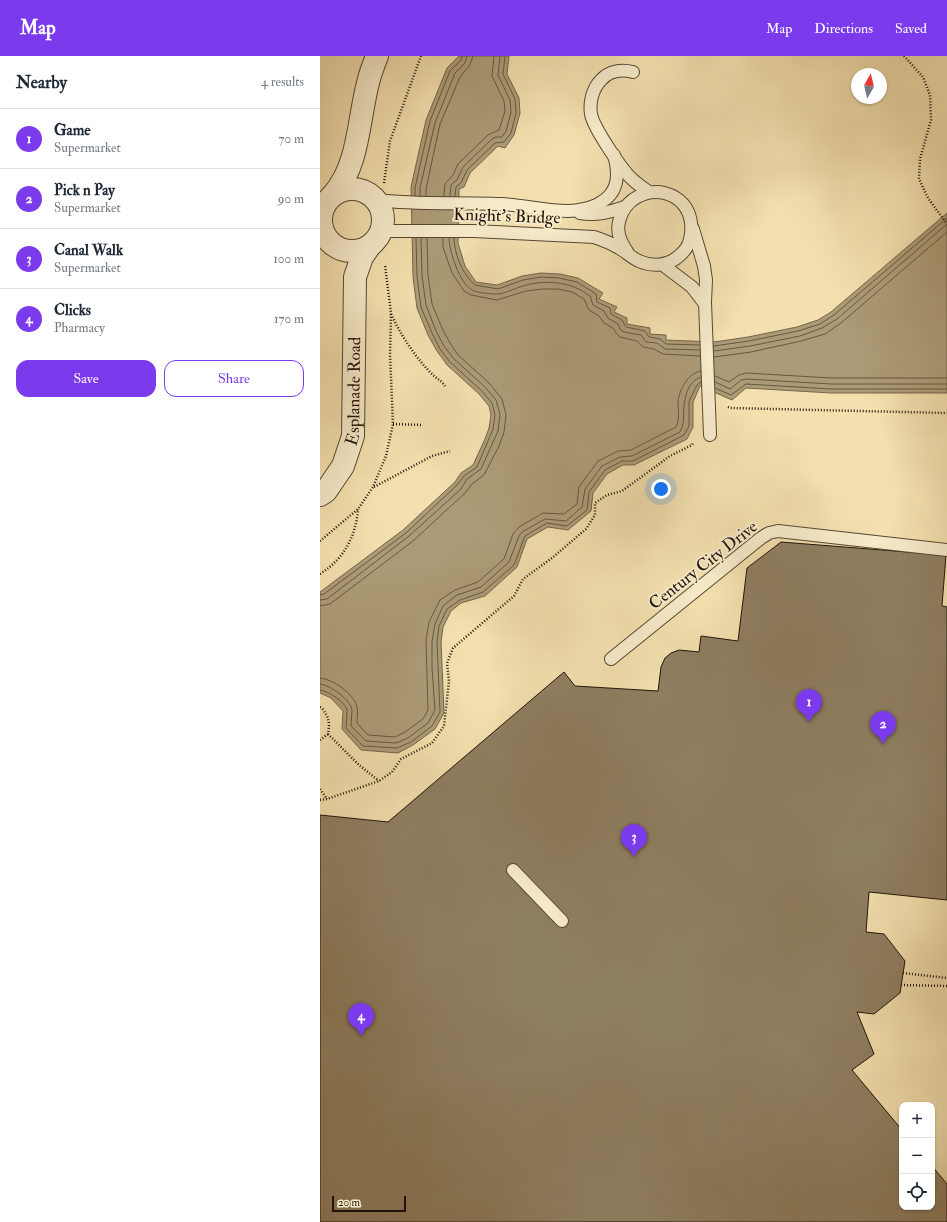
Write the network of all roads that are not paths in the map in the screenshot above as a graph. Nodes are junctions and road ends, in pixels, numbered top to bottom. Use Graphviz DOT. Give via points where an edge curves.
graph roads {
  1 [pos="377,56"];
  2 [pos="632,72"];
  3 [pos="357,138"];
  4 [pos="614,155"];
  5 [pos="649,192"];
  6 [pos="333,195"];
  7 [pos="377,199"];
  8 [pos="625,207"];
  9 [pos="569,211"];
  10 [pos="692,228"];
  11 [pos="325,236"];
  12 [pos="379,236"];
  13 [pos="628,253"];
  14 [pos="663,264"];
  15 [pos="355,277"];
  16 [pos="705,304"];
  17 [pos="710,435"];
  18 [pos="320,495"];
  19 [pos="947,550"];
  20 [pos="610,659"];
  21 [pos="513,870"];
  22 [pos="562,921"];
  1 -- 3 [label="street" via="369,80"];
  2 -- 4 [label="lane, Knight's Bridge" via="626,70 606,75 598,83 590,103 595,125"];
  3 -- 6 [label="street" via="347,174"];
  3 -- 7 [label="street" via="360,172"];
  4 -- 5 [label="lane, Knight's Bridge" via="632,179"];
  4 -- 9 [label="lane, Knight's Bridge" via="618,176 612,194 592,207"];
  5 -- 8 [label="lane, Knight's Bridge" via="636,197"];
  5 -- 10 [label="lane, Knight's Bridge" via="662,192 674,197 690,216"];
  6 -- 7 [label="street" via="352,189 363,191"];
  6 -- 11 [label="street" via="321,213 320,222"];
  7 -- 9 [label="lane, Knight's Bridge" via="502,204"];
  7 -- 12 [label="street" via="382,215"];
  8 -- 9 [label="lane, Knight's Bridge" via="587,215"];
  8 -- 13 [label="lane" via="619,228 620,239"];
  10 -- 14 [label="lane" via="690,241 684,252 675,260"];
  10 -- 16 [label="lane, Knight's Bridge" via="704,266"];
  11 -- 12 [label="street" via="342,250 351,251 360,250"];
  11 -- 15 [label="street" via="342,255"];
  12 -- 13 [label="lane, Knight's Bridge" via="404,231 473,231 594,237"];
  12 -- 15 [label="street, Esplanade Road" via="362,256"];
  13 -- 14 [label="lane, Knight's Bridge" via="638,261 650,265"];
  14 -- 16 [label="lane" via="692,287"];
  15 -- 18 [label="street, Esplanade Road" via="353,436 343,466 326,491"];
  16 -- 17 [label="lane, Knight's Bridge"];
  19 -- 20 [label="lane, Century City Drive" via="778,532 769,534"];
  21 -- 22 [label="lane"];
}
